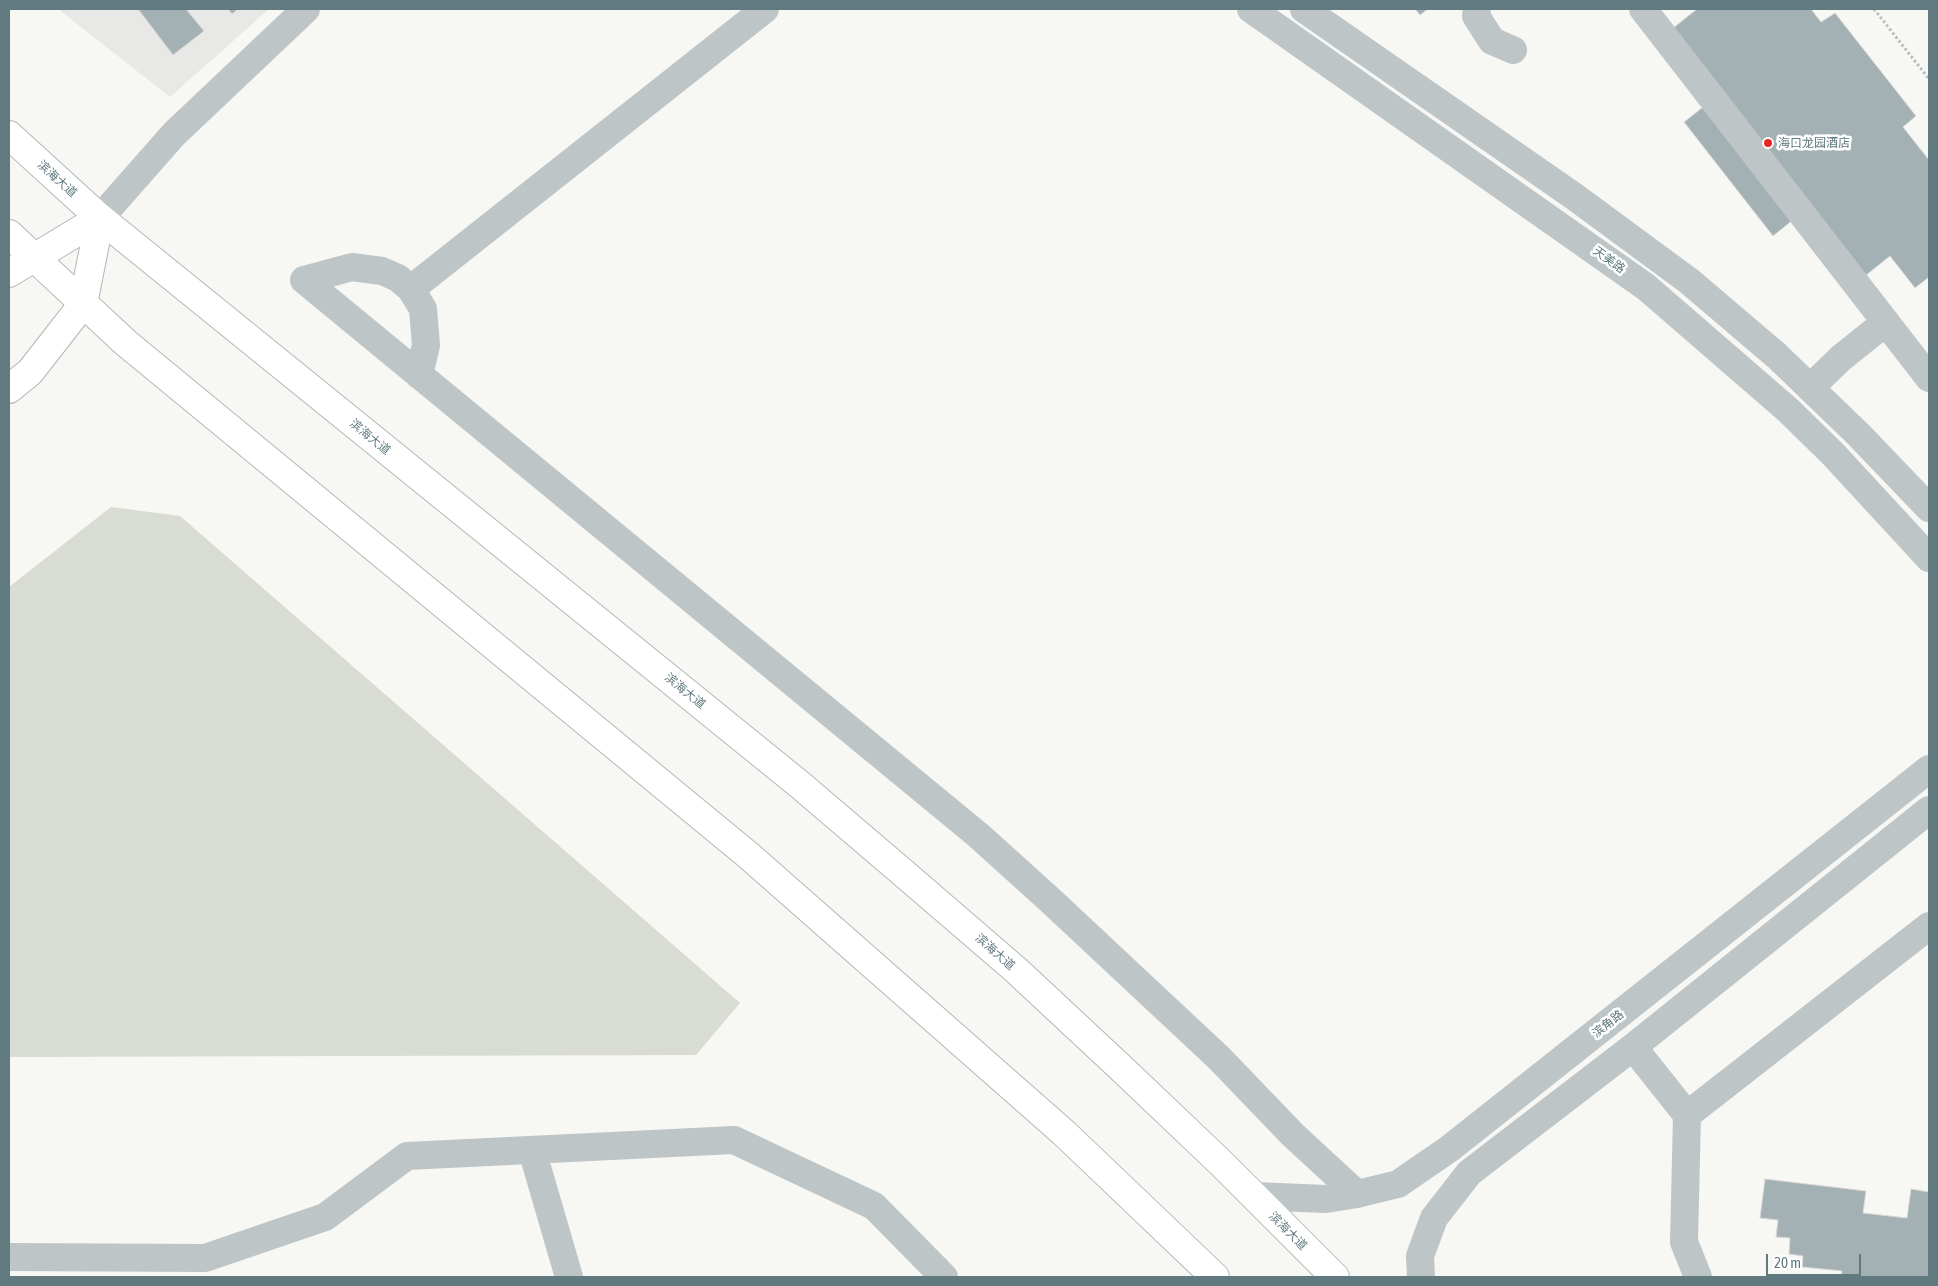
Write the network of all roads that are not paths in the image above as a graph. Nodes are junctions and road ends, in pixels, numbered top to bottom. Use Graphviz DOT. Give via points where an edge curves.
graph roads {
  1 [pos="306,9"];
  2 [pos="765,9"];
  3 [pos="1251,9"];
  4 [pos="1304,9"];
  5 [pos="1477,9"];
  6 [pos="1643,9"];
  7 [pos="1513,50"];
  8 [pos="9,135"];
  9 [pos="100,218"];
  10 [pos="9,234"];
  11 [pos="35,259"];
  12 [pos="9,273"];
  13 [pos="411,289"];
  14 [pos="83,304"];
  15 [pos="1886,322"];
  16 [pos="419,375"];
  17 [pos="1929,378"];
  18 [pos="1810,388"];
  19 [pos="9,389"];
  20 [pos="1929,508"];
  21 [pos="1929,558"];
  22 [pos="1929,769"];
  23 [pos="1929,810"];
  24 [pos="1929,926"];
  25 [pos="1633,1047"];
  26 [pos="1687,1115"];
  27 [pos="532,1150"];
  28 [pos="1357,1194"];
  29 [pos="1254,1196"];
  30 [pos="9,1257"];
  31 [pos="61,1267"];
  32 [pos="569,1277"];
  33 [pos="944,1277"];
  34 [pos="1215,1277"];
  35 [pos="1335,1277"];
  36 [pos="1421,1277"];
  37 [pos="1698,1277"];
  1 -- 9 [label="street" via="174,134"];
  2 -- 13 [label="street"];
  3 -- 21 [label="street, 天美路" via="1646,288 1788,410 1834,454"];
  4 -- 18 [label="street" via="1645,247 1733,318"];
  5 -- 7 [label="street" via="1476,16 1492,41"];
  6 -- 15 [label="street"];
  8 -- 9 [label="main road, 滨海大道"];
  9 -- 11 [label="main road"];
  9 -- 14 [label="main road"];
  9 -- 29 [label="main road, 滨海大道" via="807,790 1016,970"];
  10 -- 11 [label="main road"];
  11 -- 12 [label="main road"];
  11 -- 14 [label="main road"];
  13 -- 16 [label="street" via="423,309 426,326 426,345"];
  13 -- 16 [label="street" via="382,271 352,267 304,280"];
  14 -- 19 [label="main road" via="30,372"];
  14 -- 34 [label="main road" via="126,343 748,855 1064,1134"];
  15 -- 17 [label="street"];
  15 -- 18 [label="street"];
  16 -- 28 [label="street" via="978,835 1219,1058 1293,1135"];
  18 -- 20 [label="street"];
  22 -- 28 [label="street, 滨角路" via="1449,1149 1398,1184"];
  23 -- 25 [label="street"];
  24 -- 26 [label="street"];
  25 -- 26 [label="street"];
  25 -- 36 [label="street" via="1469,1173 1434,1218 1420,1256"];
  26 -- 37 [label="street" via="1684,1242"];
  27 -- 31 [label="street" via="407,1156 325,1217 205,1258"];
  27 -- 32 [label="street"];
  27 -- 33 [label="street" via="734,1140 874,1206"];
  28 -- 29 [label="street, 滨角路" via="1326,1199"];
  29 -- 35 [label="main road, 滨海大道"];
  30 -- 31 [label="street"];
}
